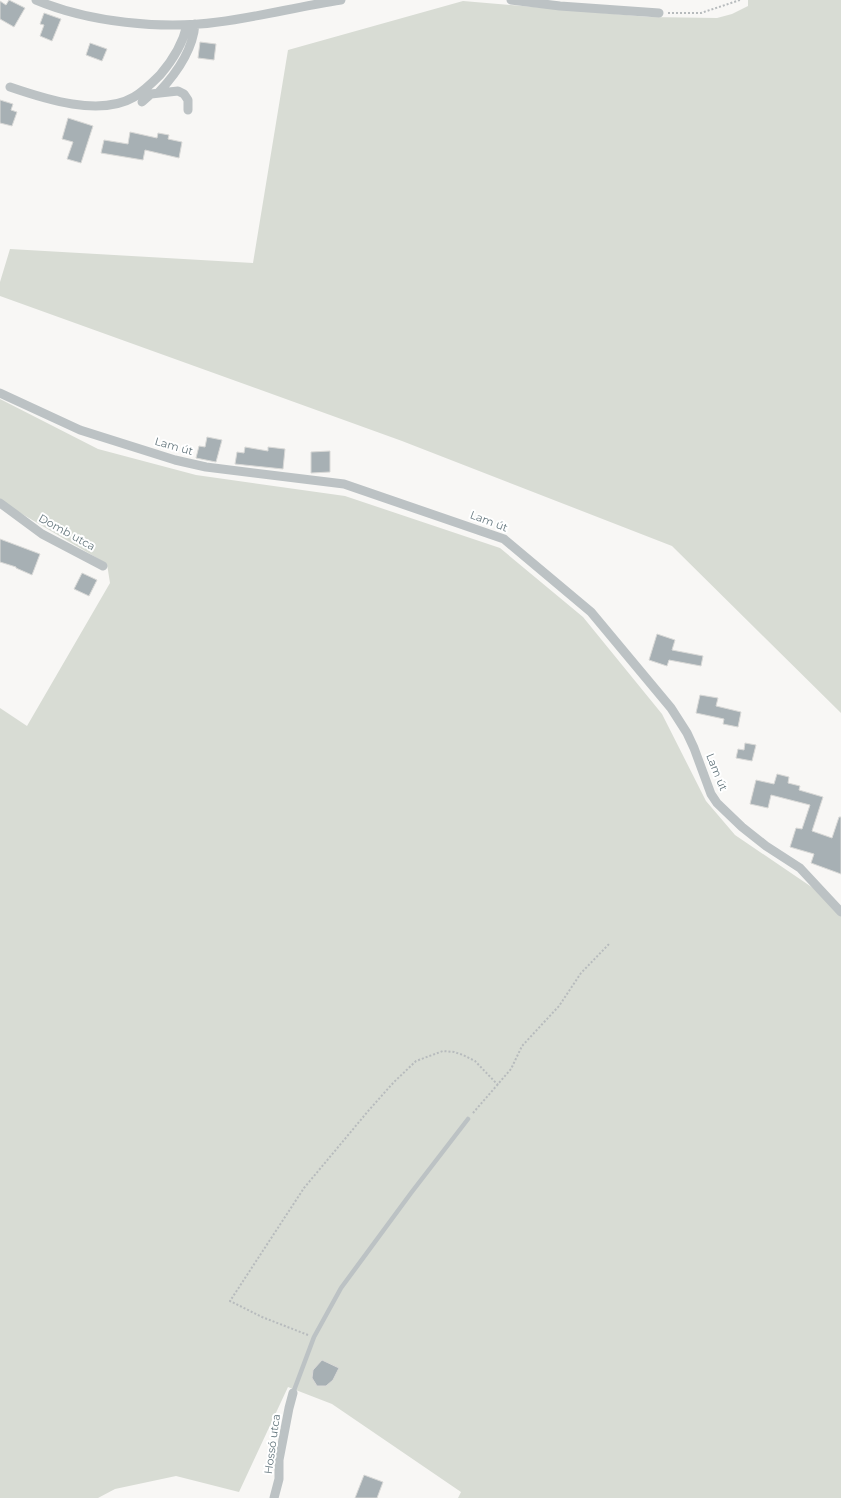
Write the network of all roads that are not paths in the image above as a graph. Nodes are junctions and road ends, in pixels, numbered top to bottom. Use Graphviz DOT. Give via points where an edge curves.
graph roads {
  1 [pos="36,0"];
  2 [pos="341,0"];
  3 [pos="511,0"];
  4 [pos="659,13"];
  5 [pos="191,24"];
  6 [pos="10,87"];
  7 [pos="158,93"];
  8 [pos="142,102"];
  9 [pos="188,110"];
  10 [pos="0,392"];
  11 [pos="0,503"];
  12 [pos="103,566"];
  13 [pos="841,912"];
  14 [pos="468,1118"];
  15 [pos="293,1393"];
  16 [pos="274,1498"];
  1 -- 5 [label="street" via="102,18 140,23"];
  2 -- 5 [label="street" via="236,20"];
  3 -- 4 [label="street"];
  5 -- 6 [label="street" via="163,71 133,98 95,106 44,98"];
  5 -- 7 [label="street" via="194,33 190,46 180,66"];
  7 -- 8 [label="street" via="151,94"];
  7 -- 9 [label="street" via="178,91 184,94 188,100"];
  10 -- 13 [label="street, Lam út" via="80,430 175,460 206,467 344,484 504,538 591,612 671,708 687,733 717,803 766,846 800,868"];
  11 -- 12 [label="street, Domb utca" via="42,534"];
  14 -- 15 [label="lane" via="341,1288 314,1337"];
  15 -- 16 [label="street, Hossó utca"];
}
